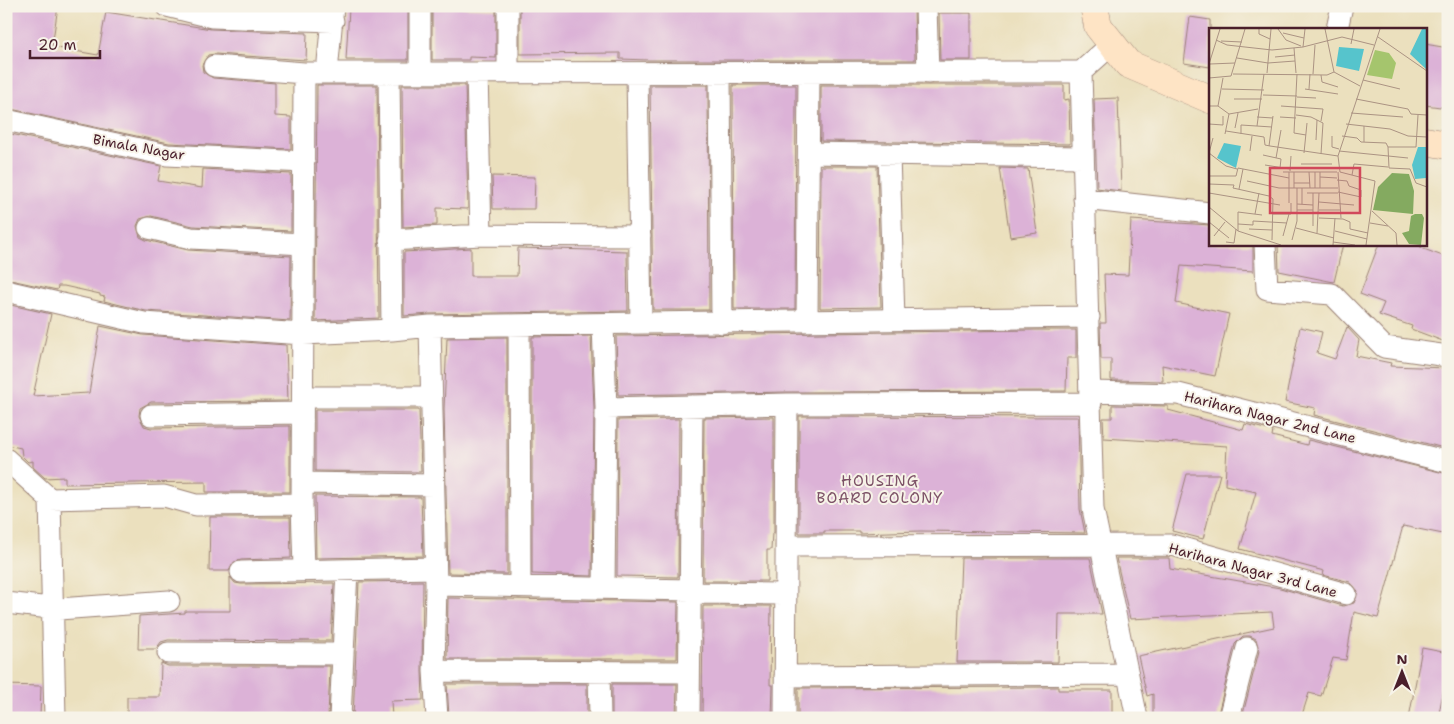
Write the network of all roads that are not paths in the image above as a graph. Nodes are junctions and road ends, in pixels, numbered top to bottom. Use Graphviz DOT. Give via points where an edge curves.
graph roads {
  1 [pos="168,6"];
  2 [pos="420,6"];
  3 [pos="508,6"];
  4 [pos="926,6"];
  5 [pos="1094,6"];
  6 [pos="1342,6"];
  7 [pos="333,14"];
  8 [pos="1337,28"];
  9 [pos="1112,44"];
  10 [pos="214,66"];
  11 [pos="1081,72"];
  12 [pos="304,73"];
  13 [pos="327,73"];
  14 [pos="389,73"];
  15 [pos="420,73"];
  16 [pos="477,73"];
  17 [pos="508,73"];
  18 [pos="720,73"];
  19 [pos="809,73"];
  20 [pos="928,73"];
  21 [pos="637,74"];
  22 [pos="1209,98"];
  23 [pos="6,120"];
  24 [pos="1426,141"];
  25 [pos="1448,145"];
  26 [pos="810,153"];
  27 [pos="889,154"];
  28 [pos="1083,157"];
  29 [pos="304,162"];
  30 [pos="1084,199"];
  31 [pos="1209,213"];
  32 [pos="149,228"];
  33 [pos="481,235"];
  34 [pos="640,236"];
  35 [pos="390,240"];
  36 [pos="304,244"];
  37 [pos="1265,245"];
  38 [pos="6,292"];
  39 [pos="1090,317"];
  40 [pos="894,320"];
  41 [pos="641,322"];
  42 [pos="806,322"];
  43 [pos="722,323"];
  44 [pos="602,324"];
  45 [pos="519,325"];
  46 [pos="430,326"];
  47 [pos="392,330"];
  48 [pos="304,334"];
  49 [pos="1448,356"];
  50 [pos="430,396"];
  51 [pos="1090,397"];
  52 [pos="787,404"];
  53 [pos="303,405"];
  54 [pos="692,406"];
  55 [pos="606,408"];
  56 [pos="151,415"];
  57 [pos="6,459"];
  58 [pos="1448,462"];
  59 [pos="302,483"];
  60 [pos="433,485"];
  61 [pos="50,499"];
  62 [pos="302,504"];
  63 [pos="1100,545"];
  64 [pos="786,546"];
  65 [pos="304,569"];
  66 [pos="347,570"];
  67 [pos="241,572"];
  68 [pos="435,576"];
  69 [pos="520,587"];
  70 [pos="604,588"];
  71 [pos="691,592"];
  72 [pos="785,594"];
  73 [pos="1346,594"];
  74 [pos="169,601"];
  75 [pos="6,602"];
  76 [pos="52,607"];
  77 [pos="1247,648"];
  78 [pos="168,653"];
  79 [pos="344,654"];
  80 [pos="434,671"];
  81 [pos="599,671"];
  82 [pos="690,672"];
  83 [pos="1128,674"];
  84 [pos="785,676"];
  85 [pos="55,718"];
  86 [pos="340,718"];
  87 [pos="437,718"];
  88 [pos="600,718"];
  89 [pos="689,718"];
  90 [pos="784,718"];
  91 [pos="1137,718"];
  92 [pos="1229,718"];
  1 -- 7 [label="street" via="212,17"];
  2 -- 15 [label="street"];
  3 -- 17 [label="street"];
  4 -- 20 [label="street"];
  5 -- 9 [label="street" via="1098,26"];
  6 -- 8 [label="street"];
  7 -- 13 [label="street"];
  9 -- 11 [label="street"];
  9 -- 22 [label="street" via="1128,64"];
  10 -- 12 [label="street"];
  11 -- 20 [label="street"];
  11 -- 28 [label="street"];
  12 -- 13 [label="street"];
  12 -- 29 [label="street"];
  13 -- 14 [label="street"];
  14 -- 15 [label="street"];
  14 -- 35 [label="street"];
  15 -- 16 [label="street"];
  16 -- 17 [label="street"];
  16 -- 33 [label="street"];
  17 -- 21 [label="street"];
  18 -- 19 [label="street"];
  18 -- 21 [label="street"];
  18 -- 43 [label="street"];
  19 -- 20 [label="street"];
  19 -- 26 [label="street"];
  21 -- 34 [label="street"];
  23 -- 29 [label="street, Bimala Nagar" via="167,155"];
  24 -- 25 [label="street"];
  26 -- 27 [label="street"];
  26 -- 42 [label="street"];
  27 -- 28 [label="street"];
  27 -- 40 [label="street"];
  28 -- 30 [label="street"];
  29 -- 36 [label="street"];
  30 -- 31 [label="street"];
  30 -- 39 [label="street"];
  32 -- 36 [label="street" via="191,238"];
  33 -- 34 [label="street"];
  33 -- 35 [label="street"];
  34 -- 41 [label="street"];
  35 -- 47 [label="street"];
  36 -- 48 [label="street"];
  37 -- 49 [label="street" via="1267,290 1332,294 1384,347"];
  38 -- 48 [label="street" via="144,323"];
  39 -- 40 [label="street"];
  39 -- 51 [label="street"];
  40 -- 42 [label="street"];
  41 -- 43 [label="street"];
  41 -- 44 [label="street"];
  42 -- 43 [label="street"];
  44 -- 45 [label="street"];
  44 -- 55 [label="street"];
  45 -- 46 [label="street"];
  45 -- 69 [label="street"];
  46 -- 47 [label="street"];
  46 -- 50 [label="street"];
  47 -- 48 [label="street"];
  48 -- 53 [label="street"];
  50 -- 53 [label="street"];
  50 -- 60 [label="street"];
  51 -- 52 [label="street, Harihara Nagar 2nd Lane"];
  51 -- 58 [label="street, Harihara Nagar 2nd Lane" via="1178,394"];
  51 -- 63 [label="street" via="1094,509"];
  52 -- 54 [label="street, Harihara Nagar 2nd Lane"];
  52 -- 64 [label="street"];
  53 -- 56 [label="street"];
  53 -- 59 [label="street"];
  54 -- 55 [label="street, Harihara Nagar 2nd Lane"];
  54 -- 71 [label="street"];
  55 -- 70 [label="street"];
  57 -- 61 [label="street"];
  59 -- 60 [label="street"];
  59 -- 62 [label="street"];
  60 -- 68 [label="street"];
  61 -- 62 [label="street" via="164,496 196,505"];
  61 -- 76 [label="street"];
  62 -- 65 [label="street"];
  63 -- 64 [label="street, Harihara Nagar 3rd Lane"];
  63 -- 73 [label="street, Harihara Nagar 3rd Lane" via="1172,545"];
  63 -- 83 [label="street"];
  64 -- 72 [label="street"];
  65 -- 66 [label="street"];
  65 -- 67 [label="street"];
  66 -- 68 [label="street"];
  66 -- 79 [label="street"];
  68 -- 69 [label="street"];
  68 -- 80 [label="street"];
  69 -- 70 [label="street"];
  70 -- 71 [label="street"];
  71 -- 72 [label="street"];
  71 -- 82 [label="street"];
  72 -- 84 [label="street"];
  74 -- 76 [label="street"];
  75 -- 76 [label="street"];
  76 -- 85 [label="street"];
  77 -- 92 [label="street"];
  78 -- 79 [label="street"];
  79 -- 86 [label="street"];
  80 -- 81 [label="street"];
  80 -- 87 [label="street"];
  81 -- 82 [label="street"];
  81 -- 88 [label="street"];
  82 -- 89 [label="street"];
  83 -- 84 [label="street"];
  83 -- 91 [label="street"];
  84 -- 90 [label="street"];
}
